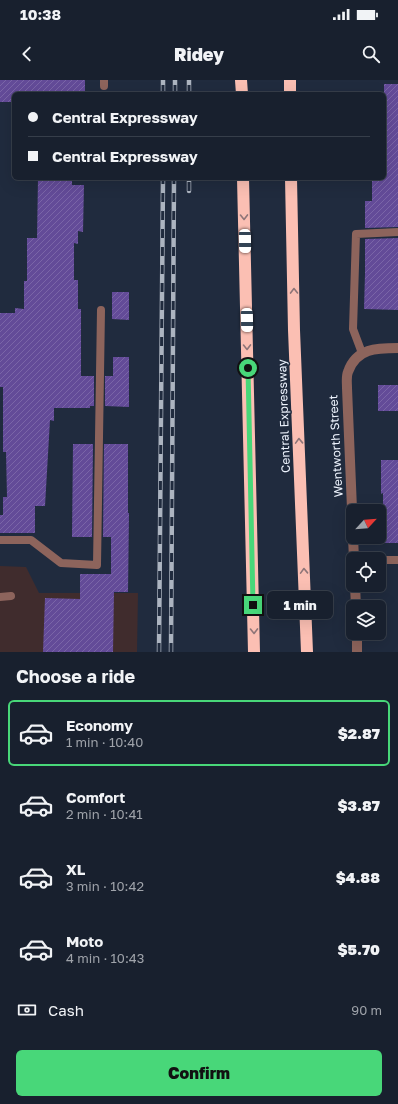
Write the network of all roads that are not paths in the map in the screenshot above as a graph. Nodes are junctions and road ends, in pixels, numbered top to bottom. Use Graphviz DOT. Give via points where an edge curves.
graph roads {
  1 [pos="241,80"];
  2 [pos="290,80"];
  3 [pos="242,92"];
  4 [pos="290,92"];
  5 [pos="243,180"];
  6 [pos="291,180"];
  7 [pos="398,232"];
  8 [pos="101,310"];
  9 [pos="398,348"];
  10 [pos="358,357"];
  11 [pos="352,504"];
  12 [pos="0,540"];
  13 [pos="386,560"];
  14 [pos="398,560"];
  15 [pos="0,596"];
  16 [pos="11,596"];
  17 [pos="357,640"];
  18 [pos="254,652"];
  19 [pos="307,652"];
  20 [pos="357,652"];
  1 -- 3 [label="highway"];
  2 -- 4 [label="highway"];
  5 -- 18 [label="highway, one-way"];
  19 -- 6 [label="highway, Central Expressway, one-way" via="294,330"];
  7 -- 10 [label="lane" via="356,234 353,329"];
  8 -- 12 [label="lane" via="97,565 62,563 31,540"];
  9 -- 10 [label="street" via="374,349"];
  10 -- 11 [label="street, Wentworth Street" via="347,373 346,388"];
  13 -- 14 [label="lane"];
  15 -- 16 [label="lane"];
  17 -- 20 [label="street"];
}
